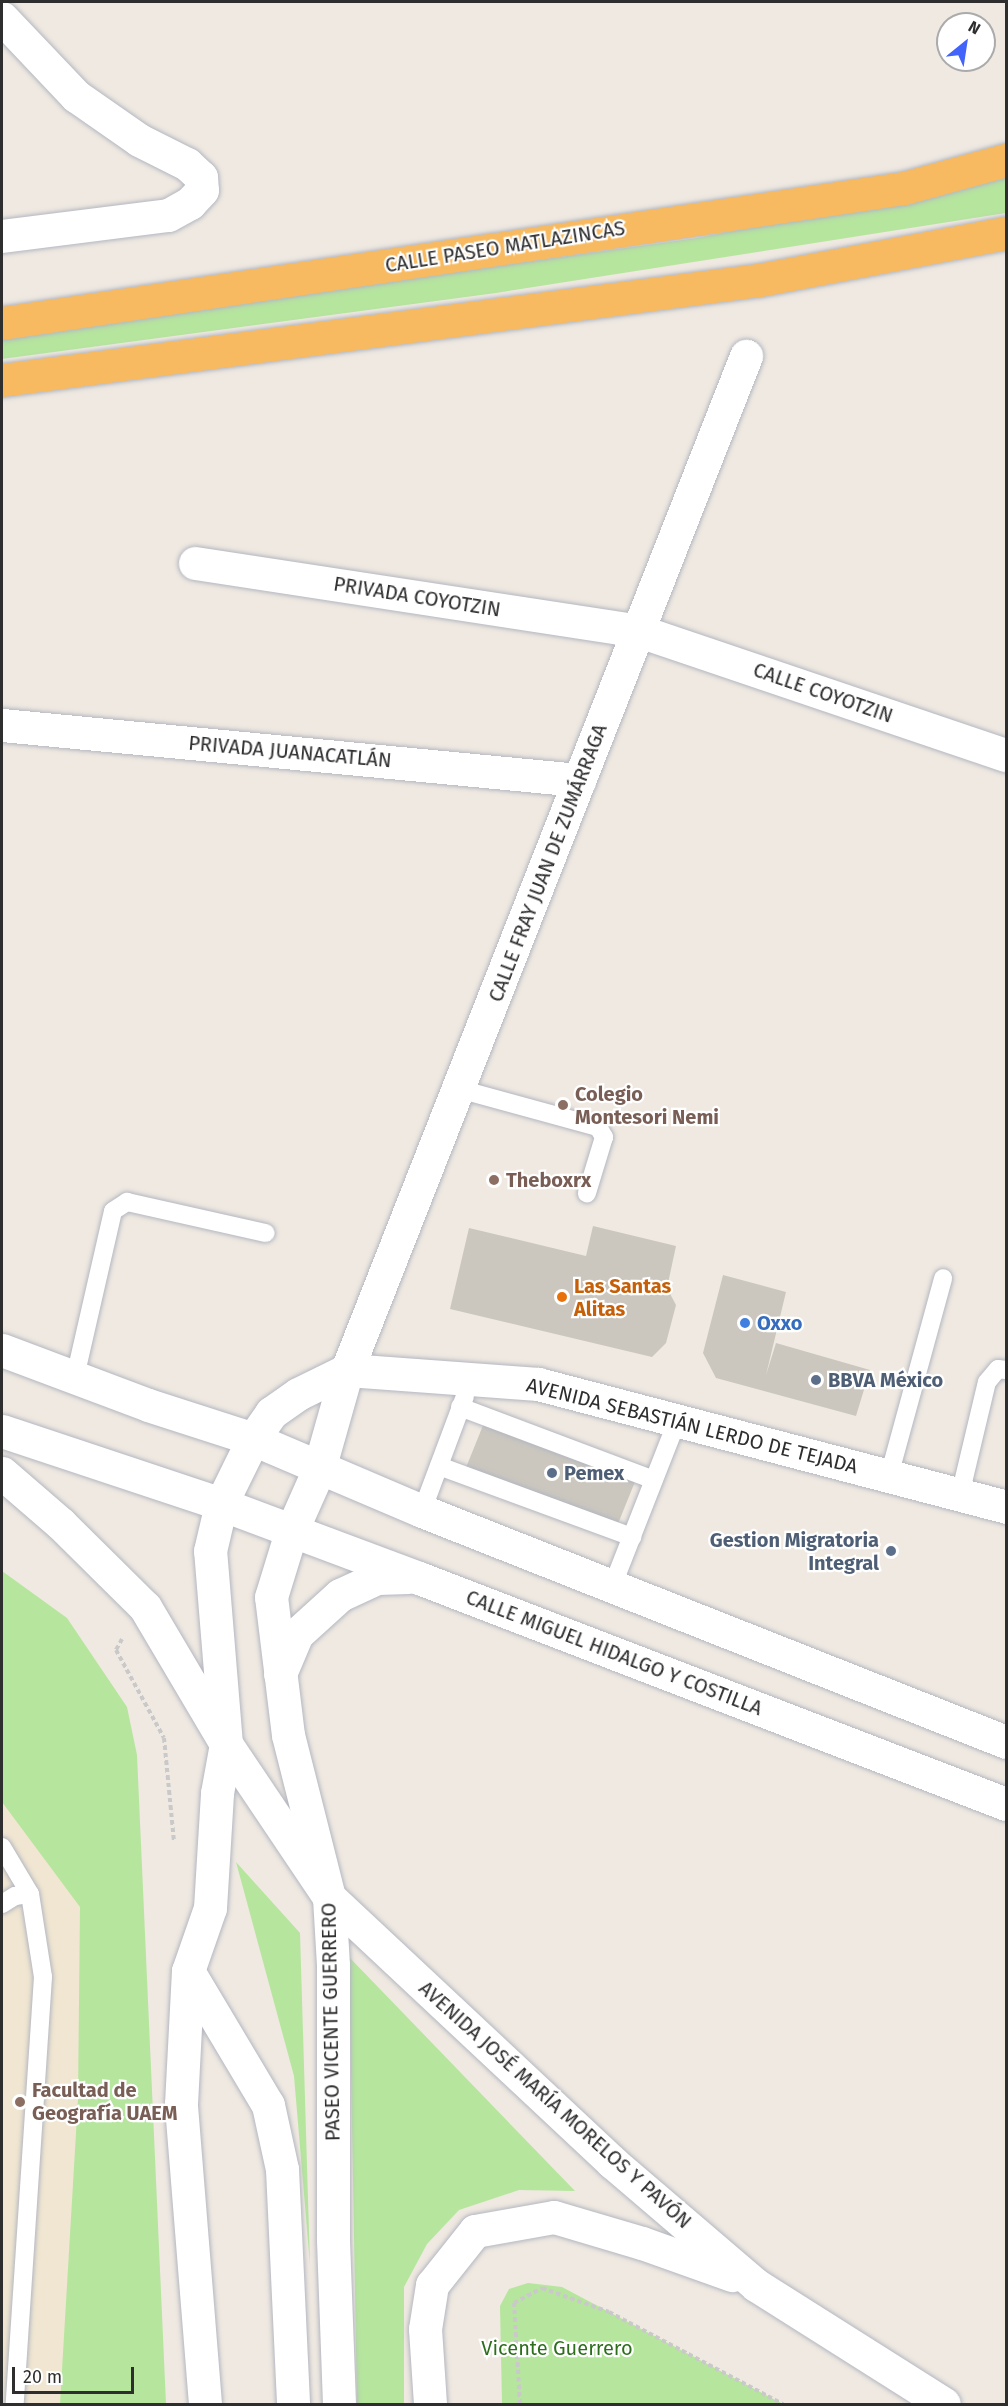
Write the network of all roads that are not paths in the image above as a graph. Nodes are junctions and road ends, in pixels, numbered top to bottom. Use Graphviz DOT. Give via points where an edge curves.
graph roads {
  1 [pos="2,18"];
  2 [pos="1006,160"];
  3 [pos="1006,233"];
  4 [pos="2,236"];
  5 [pos="2,323"];
  6 [pos="746,356"];
  7 [pos="2,380"];
  8 [pos="195,563"];
  9 [pos="639,631"];
  10 [pos="2,725"];
  11 [pos="1006,755"];
  12 [pos="579,780"];
  13 [pos="459,1089"];
  14 [pos="587,1193"];
  15 [pos="266,1233"];
  16 [pos="943,1278"];
  17 [pos="2,1350"];
  18 [pos="347,1370"];
  19 [pos="1006,1371"];
  20 [pos="75,1377"];
  21 [pos="466,1393"];
  22 [pos="678,1419"];
  23 [pos="2,1431"];
  24 [pos="253,1439"];
  25 [pos="439,1466"];
  26 [pos="318,1469"];
  27 [pos="2,1473"];
  28 [pos="890,1476"];
  29 [pos="654,1480"];
  30 [pos="960,1495"];
  31 [pos="221,1504"];
  32 [pos="1006,1508"];
  33 [pos="422,1511"];
  34 [pos="291,1532"];
  35 [pos="632,1537"];
  36 [pos="419,1578"];
  37 [pos="612,1587"];
  38 [pos="279,1676"];
  39 [pos="1006,1742"];
  40 [pos="226,1744"];
  41 [pos="1006,1804"];
  42 [pos="4,1857"];
  43 [pos="30,1893"];
  44 [pos="329,1898"];
  45 [pos="2,1904"];
  46 [pos="188,1971"];
  47 [pos="756,2284"];
  48 [pos="10,2359"];
  49 [pos="15,2404"];
  50 [pos="205,2404"];
  51 [pos="293,2404"];
  52 [pos="339,2404"];
  53 [pos="430,2404"];
  54 [pos="944,2404"];
  1 -- 4 [label="main road" via="76,96 139,140 187,164 201,177 202,190 168,215"];
  2 -- 5 [label="highway, CALLE PASEO MATLAZINCAS" via="904,188"];
  3 -- 7 [label="highway" via="759,280"];
  6 -- 9 [label="main road, CALLE FRAY JUAN DE ZUMÁRRAGA"];
  8 -- 9 [label="main road, PRIVADA COYOTZIN"];
  9 -- 11 [label="main road, CALLE COYOTZIN"];
  9 -- 12 [label="main road, CALLE FRAY JUAN DE ZUMÁRRAGA"];
  10 -- 12 [label="main road, PRIVADA JUANACATLÁN"];
  12 -- 13 [label="main road, CALLE FRAY JUAN DE ZUMÁRRAGA"];
  13 -- 14 [label="lane" via="598,1128 604,1137"];
  13 -- 18 [label="main road, CALLE FRAY JUAN DE ZUMÁRRAGA"];
  15 -- 20 [label="lane" via="127,1202 113,1210"];
  16 -- 28 [label="lane"];
  17 -- 20 [label="main road"];
  18 -- 21 [label="main road, AVENIDA SEBASTIÁN LERDO DE TEJADA"];
  18 -- 24 [label="main road, AVENIDA SEBASTIÁN LERDO DE TEJADA" via="298,1394 271,1413"];
  18 -- 26 [label="main road, PASEO VICENTE GUERRERO"];
  19 -- 30 [label="lane" via="998,1369 987,1382"];
  20 -- 24 [label="main road"];
  21 -- 22 [label="main road, AVENIDA SEBASTIÁN LERDO DE TEJADA" via="538,1384"];
  21 -- 25 [label="lane"];
  21 -- 29 [label="lane"];
  22 -- 28 [label="main road, AVENIDA SEBASTIÁN LERDO DE TEJADA"];
  22 -- 29 [label="lane"];
  23 -- 31 [label="main road, CALLE MIGUEL HIDALGO Y COSTILLA"];
  24 -- 26 [label="main road"];
  24 -- 31 [label="main road"];
  25 -- 33 [label="lane"];
  25 -- 35 [label="lane"];
  26 -- 33 [label="main road"];
  26 -- 34 [label="main road, PASEO VICENTE GUERRERO"];
  27 -- 40 [label="main road" via="62,1524 145,1607"];
  28 -- 30 [label="main road, AVENIDA SEBASTIÁN LERDO DE TEJADA"];
  29 -- 35 [label="lane"];
  30 -- 32 [label="main road, AVENIDA SEBASTIÁN LERDO DE TEJADA"];
  31 -- 34 [label="main road, CALLE MIGUEL HIDALGO Y COSTILLA"];
  31 -- 40 [label="main road" via="210,1551"];
  33 -- 37 [label="main road"];
  34 -- 36 [label="main road, CALLE MIGUEL HIDALGO Y COSTILLA"];
  34 -- 38 [label="main road, PASEO VICENTE GUERRERO" via="270,1597"];
  35 -- 37 [label="lane"];
  36 -- 38 [label="main road" via="377,1578 340,1595 297,1634"];
  36 -- 41 [label="main road, CALLE MIGUEL HIDALGO Y COSTILLA"];
  37 -- 39 [label="main road"];
  38 -- 44 [label="main road, PASEO VICENTE GUERRERO" via="288,1735"];
  40 -- 44 [label="main road, AVENIDA JOSÉ MARÍA MORELOS Y PAVÓN"];
  40 -- 46 [label="main road" via="217,1793 210,1908"];
  42 -- 43 [label="lane"];
  43 -- 45 [label="lane"];
  43 -- 48 [label="lane" via="43,1977"];
  44 -- 47 [label="main road, AVENIDA JOSÉ MARÍA MORELOS Y PAVÓN" via="612,2162"];
  44 -- 52 [label="main road, PASEO VICENTE GUERRERO"];
  46 -- 50 [label="main road" via="181,2104"];
  46 -- 51 [label="main road" via="268,2105 282,2169"];
  47 -- 53 [label="main road" via="642,2243 554,2217 475,2231 432,2285 425,2329"];
  47 -- 54 [label="main road, AVENIDA JOSÉ MARÍA MORELOS Y PAVÓN"];
  48 -- 49 [label="lane"];
}
